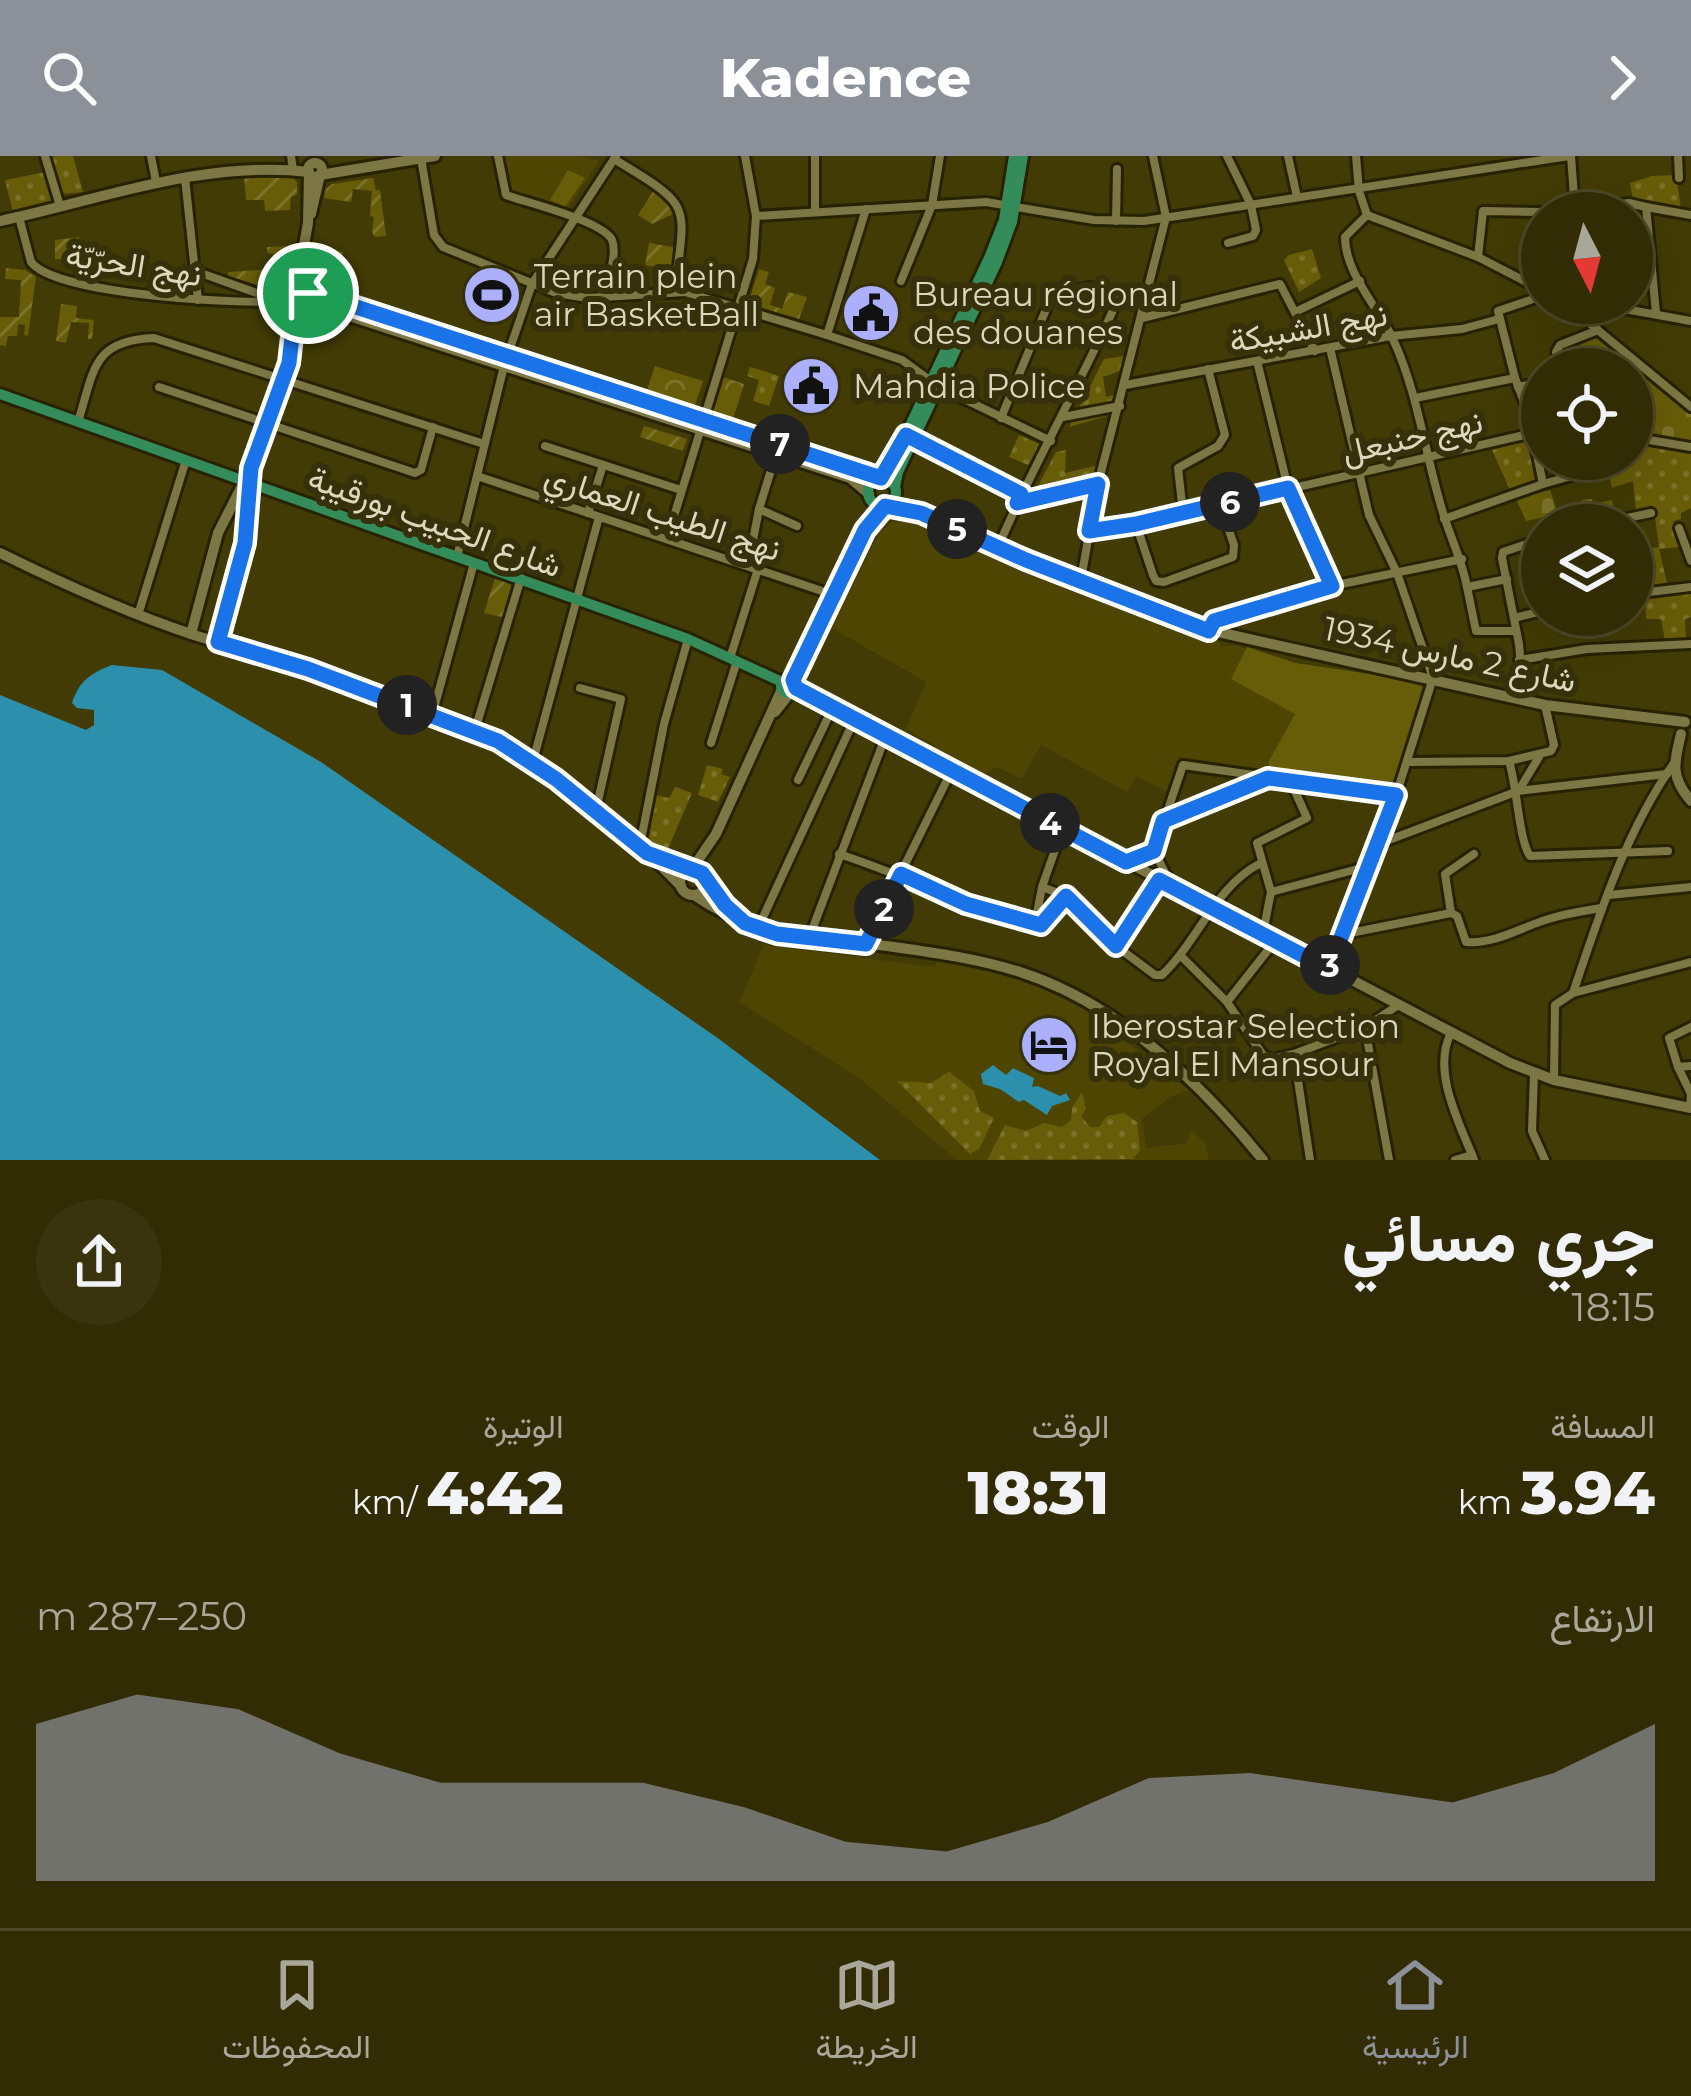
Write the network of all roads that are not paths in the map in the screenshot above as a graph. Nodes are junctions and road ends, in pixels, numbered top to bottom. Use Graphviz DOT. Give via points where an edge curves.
graph roads {
  1 [pos="45,156"];
  2 [pos="152,156"];
  3 [pos="291,156"];
  4 [pos="435,156"];
  5 [pos="498,156"];
  6 [pos="745,156"];
  7 [pos="815,156"];
  8 [pos="940,156"];
  9 [pos="1019,156"];
  10 [pos="1153,156"];
  11 [pos="1227,156"];
  12 [pos="1288,156"];
  13 [pos="1356,156"];
  14 [pos="1570,156"];
  15 [pos="1678,156"];
  16 [pos="420,158"];
  17 [pos="615,158"];
  18 [pos="1521,161"];
  19 [pos="315,167"];
  20 [pos="1118,169"];
  21 [pos="293,170"];
  22 [pos="185,177"];
  23 [pos="1679,178"];
  24 [pos="156,182"];
  25 [pos="1359,191"];
  26 [pos="1573,192"];
  27 [pos="1297,197"];
  28 [pos="1012,204"];
  29 [pos="932,205"];
  30 [pos="1251,205"];
  31 [pos="60,206"];
  32 [pos="1653,208"];
  33 [pos="866,209"];
  34 [pos="815,212"];
  35 [pos="1521,212"];
  36 [pos="1367,215"];
  37 [pos="1691,215"];
  38 [pos="756,216"];
  39 [pos="19,217"];
  40 [pos="1166,217"];
  41 [pos="573,219"];
  42 [pos="0,220"];
  43 [pos="1116,221"];
  44 [pos="1228,243"];
  45 [pos="1478,256"];
  46 [pos="195,272"];
  47 [pos="1521,280"];
  48 [pos="901,281"];
  49 [pos="1360,281"];
  50 [pos="1653,281"];
  51 [pos="532,284"];
  52 [pos="675,291"];
  53 [pos="1121,292"];
  54 [pos="1147,296"];
  55 [pos="300,297"];
  56 [pos="604,298"];
  57 [pos="1521,300"];
  58 [pos="198,301"];
  59 [pos="281,301"];
  60 [pos="736,307"];
  61 [pos="1295,312"];
  62 [pos="1653,313"];
  63 [pos="1656,313"];
  64 [pos="1142,318"];
  65 [pos="1499,319"];
  66 [pos="1691,321"];
  67 [pos="1592,324"];
  68 [pos="1598,330"];
  69 [pos="827,335"];
  70 [pos="1391,336"];
  71 [pos="1559,348"];
  72 [pos="1330,349"];
  73 [pos="1315,351"];
  74 [pos="1257,360"];
  75 [pos="506,361"];
  76 [pos="1208,369"];
  77 [pos="285,378"];
  78 [pos="1516,383"];
  79 [pos="1521,383"];
  80 [pos="935,384"];
  81 [pos="1125,385"];
  82 [pos="159,387"];
  83 [pos="0,394"];
  84 [pos="1521,394"];
  85 [pos="1415,398"];
  86 [pos="1120,406"];
  87 [pos="1691,406"];
  88 [pos="1063,417"];
  89 [pos="1001,418"];
  90 [pos="78,422"];
  91 [pos="702,424"];
  92 [pos="266,425"];
  93 [pos="433,427"];
  94 [pos="1521,436"];
  95 [pos="910,437"];
  96 [pos="1051,441"];
  97 [pos="1653,441"];
  98 [pos="484,444"];
  99 [pos="544,446"];
  100 [pos="1691,447"];
  101 [pos="776,454"];
  102 [pos="1428,459"];
  103 [pos="186,460"];
  104 [pos="603,465"];
  105 [pos="1358,474"];
  106 [pos="477,476"];
  107 [pos="881,478"];
  108 [pos="1542,480"];
  109 [pos="1557,480"];
  110 [pos="246,482"];
  111 [pos="1098,484"];
  112 [pos="1543,484"];
  113 [pos="1288,488"];
  114 [pos="896,489"];
  115 [pos="681,490"];
  116 [pos="869,496"];
  117 [pos="1019,498"];
  118 [pos="1220,504"];
  119 [pos="886,505"];
  120 [pos="759,509"];
  121 [pos="588,513"];
  122 [pos="921,513"];
  123 [pos="1184,513"];
  124 [pos="599,517"];
  125 [pos="1444,519"];
  126 [pos="1136,524"];
  127 [pos="222,525"];
  128 [pos="797,526"];
  129 [pos="1679,528"];
  130 [pos="865,530"];
  131 [pos="1089,531"];
  132 [pos="246,532"];
  133 [pos="667,539"];
  134 [pos="1521,546"];
  135 [pos="998,547"];
  136 [pos="0,554"];
  137 [pos="457,557"];
  138 [pos="1462,559"];
  139 [pos="1691,560"];
  140 [pos="474,563"];
  141 [pos="753,567"];
  142 [pos="1397,573"];
  143 [pos="521,578"];
  144 [pos="1081,579"];
  145 [pos="1507,579"];
  146 [pos="1332,586"];
  147 [pos="1467,587"];
  148 [pos="1691,587"];
  149 [pos="1653,592"];
  150 [pos="834,595"];
  151 [pos="574,599"];
  152 [pos="138,615"];
  153 [pos="1521,616"];
  154 [pos="1514,618"];
  155 [pos="1209,631"];
  156 [pos="1516,631"];
  157 [pos="191,634"];
  158 [pos="688,639"];
  159 [pos="218,642"];
  160 [pos="1691,644"];
  161 [pos="733,659"];
  162 [pos="1519,660"];
  163 [pos="1433,678"];
  164 [pos="789,687"];
  165 [pos="580,688"];
  166 [pos="1524,698"];
  167 [pos="1545,704"];
  168 [pos="833,707"];
  169 [pos="432,714"];
  170 [pos="855,718"];
  171 [pos="1687,728"];
  172 [pos="475,731"];
  173 [pos="886,735"];
  174 [pos="711,743"];
  175 [pos="1540,755"];
  176 [pos="532,761"];
  177 [pos="1407,761"];
  178 [pos="1509,761"];
  179 [pos="952,770"];
  180 [pos="1672,771"];
  181 [pos="1268,778"];
  182 [pos="798,780"];
  183 [pos="1290,780"];
  184 [pos="1518,791"];
  185 [pos="1396,795"];
  186 [pos="1691,801"];
  187 [pos="596,811"];
  188 [pos="1163,821"];
  189 [pos="1062,830"];
  190 [pos="716,833"];
  191 [pos="1381,843"];
  192 [pos="644,850"];
  193 [pos="1154,851"];
  194 [pos="1668,851"];
  195 [pos="1626,852"];
  196 [pos="838,854"];
  197 [pos="1474,854"];
  198 [pos="1126,862"];
  199 [pos="1261,862"];
  200 [pos="1371,866"];
  201 [pos="691,869"];
  202 [pos="901,874"];
  203 [pos="706,880"];
  204 [pos="1159,880"];
  205 [pos="681,886"];
  206 [pos="1042,887"];
  207 [pos="1172,887"];
  208 [pos="1691,887"];
  209 [pos="1270,892"];
  210 [pos="694,895"];
  211 [pos="1609,895"];
  212 [pos="1066,896"];
  213 [pos="1214,908"];
  214 [pos="1601,908"];
  215 [pos="1451,914"];
  216 [pos="745,923"];
  217 [pos="1038,924"];
  218 [pos="758,928"];
  219 [pos="1263,933"];
  220 [pos="1344,934"];
  221 [pos="809,938"];
  222 [pos="1276,940"];
  223 [pos="866,944"];
  224 [pos="1116,946"];
  225 [pos="1180,956"];
  226 [pos="1691,962"];
  227 [pos="1329,969"];
  228 [pos="1573,993"];
  229 [pos="1227,1002"];
  230 [pos="1397,1006"];
  231 [pos="1365,1027"];
  232 [pos="1691,1027"];
  233 [pos="1451,1034"];
  234 [pos="1294,1054"];
  235 [pos="1691,1066"];
  236 [pos="1678,1067"];
  237 [pos="1534,1073"];
  238 [pos="1555,1080"];
  239 [pos="1690,1108"];
  240 [pos="1473,1158"];
  241 [pos="1263,1160"];
  242 [pos="1310,1160"];
  243 [pos="1389,1160"];
  244 [pos="1455,1160"];
  245 [pos="1545,1160"];
  1 -- 31 [label="street"];
  2 -- 24 [label="street"];
  3 -- 21 [label="street"];
  4 -- 16 [label="street"];
  5 -- 41 [label="street" via="506,195"];
  6 -- 38 [label="street"];
  7 -- 34 [label="street"];
  8 -- 29 [label="street"];
  9 -- 28 [label="main road"];
  10 -- 40 [label="street"];
  11 -- 30 [label="street"];
  12 -- 27 [label="street"];
  13 -- 25 [label="street"];
  14 -- 18 [label="street"];
  14 -- 26 [label="street"];
  15 -- 23 [label="street"];
  16 -- 19 [label="street"];
  16 -- 51 [label="street" via="438,243"];
  17 -- 41 [label="street"];
  17 -- 52 [label="street" via="676,204 684,233"];
  18 -- 25 [label="street"];
  19 -- 21 [label="street"];
  19 -- 55 [label="street"];
  20 -- 43 [label="street"];
  21 -- 22 [label="street"];
  22 -- 24 [label="street"];
  22 -- 46 [label="street"];
  24 -- 31 [label="street"];
  25 -- 27 [label="street"];
  25 -- 36 [label="street"];
  27 -- 30 [label="street"];
  28 -- 29 [label="street"];
  28 -- 43 [label="street"];
  28 -- 80 [label="main road"];
  29 -- 33 [label="street"];
  29 -- 48 [label="street"];
  30 -- 40 [label="street"];
  30 -- 44 [label="street" via="1255,233"];
  31 -- 39 [label="street"];
  32 -- 37 [label="street"];
  33 -- 34 [label="street"];
  33 -- 69 [label="street"];
  34 -- 38 [label="street"];
  35 -- 45 [label="street" via="1483,211"];
  36 -- 45 [label="street"];
  36 -- 49 [label="street" via="1344,240"];
  38 -- 60 [label="street" via="753,260"];
  39 -- 42 [label="street"];
  39 -- 58 [label="street, نهج الحرّيّة" via="41,273"];
  40 -- 43 [label="street"];
  40 -- 54 [label="street"];
  41 -- 51 [label="street"];
  41 -- 56 [label="street" via="612,241"];
  45 -- 47 [label="street"];
  46 -- 58 [label="street"];
  46 -- 59 [label="street"];
  49 -- 61 [label="street"];
  49 -- 70 [label="street"];
  50 -- 63 [label="street"];
  51 -- 56 [label="street"];
  51 -- 75 [label="street"];
  52 -- 56 [label="street"];
  52 -- 60 [label="street"];
  53 -- 54 [label="street"];
  53 -- 88 [label="street"];
  53 -- 89 [label="street" via="1089,287 1052,295"];
  54 -- 64 [label="street"];
  55 -- 59 [label="street"];
  55 -- 75 [label="street"];
  55 -- 77 [label="street"];
  57 -- 65 [label="street, نهج الشبيكة" via="1501,308"];
  58 -- 59 [label="street, نهج الحرّيّة"];
  60 -- 69 [label="street"];
  60 -- 91 [label="street"];
  61 -- 64 [label="street" via="1280,284"];
  61 -- 73 [label="street"];
  62 -- 63 [label="street"];
  63 -- 66 [label="street"];
  64 -- 81 [label="street"];
  65 -- 70 [label="street, نهج الشبيكة"];
  65 -- 78 [label="street"];
  67 -- 68 [label="street"];
  68 -- 71 [label="street"];
  68 -- 87 [label="street"];
  69 -- 80 [label="street" via="902,360"];
  70 -- 72 [label="street, نهج الشبيكة"];
  70 -- 85 [label="street"];
  72 -- 73 [label="street, نهج الشبيكة"];
  72 -- 105 [label="street"];
  73 -- 74 [label="street, نهج الشبيكة"];
  74 -- 76 [label="street, نهج الشبيكة"];
  74 -- 113 [label="street"];
  75 -- 91 [label="street"];
  75 -- 98 [label="street"];
  76 -- 81 [label="street, نهج الشبيكة"];
  76 -- 123 [label="street" via="1225,435 1178,468"];
  77 -- 90 [label="street" via="168,340 130,338 102,355"];
  77 -- 92 [label="street"];
  77 -- 93 [label="street"];
  78 -- 79 [label="street"];
  78 -- 84 [label="street"];
  78 -- 85 [label="street"];
  80 -- 89 [label="street"];
  80 -- 95 [label="main road"];
  81 -- 86 [label="street"];
  82 -- 92 [label="street"];
  83 -- 90 [label="main road, شارع الحبيب بورقيبة"];
  85 -- 102 [label="street"];
  86 -- 88 [label="street"];
  86 -- 111 [label="street"];
  88 -- 96 [label="street"];
  89 -- 96 [label="street"];
  90 -- 103 [label="main road, شارع الحبيب بورقيبة"];
  91 -- 101 [label="street"];
  91 -- 107 [label="street"];
  91 -- 115 [label="street"];
  92 -- 93 [label="street" via="415,473"];
  92 -- 110 [label="street"];
  93 -- 98 [label="street"];
  94 -- 102 [label="street, نهج حنبعل"];
  95 -- 107 [label="main road"];
  95 -- 114 [label="main road"];
  95 -- 117 [label="street"];
  96 -- 117 [label="street"];
  97 -- 100 [label="street"];
  98 -- 106 [label="street"];
  99 -- 104 [label="street"];
  101 -- 116 [label="street" via="850,478"];
  101 -- 120 [label="street"];
  102 -- 105 [label="street, نهج حنبعل"];
  102 -- 125 [label="street"];
  103 -- 110 [label="main road, شارع الحبيب بورقيبة"];
  103 -- 152 [label="street"];
  104 -- 115 [label="street"];
  104 -- 121 [label="street"];
  105 -- 113 [label="street, نهج حنبعل"];
  105 -- 142 [label="street"];
  106 -- 121 [label="street, نهج الطيب العماري"];
  106 -- 137 [label="street"];
  107 -- 114 [label="main road"];
  107 -- 116 [label="main road"];
  108 -- 112 [label="street"];
  109 -- 112 [label="street"];
  110 -- 127 [label="street"];
  110 -- 132 [label="street"];
  110 -- 137 [label="main road, شارع الحبيب بورقيبة"];
  111 -- 117 [label="street"];
  111 -- 131 [label="street"];
  112 -- 125 [label="street"];
  113 -- 118 [label="street, نهج حنبعل"];
  113 -- 146 [label="street"];
  114 -- 119 [label="main road"];
  114 -- 122 [label="street, شارع 2 مارس 1934"];
  115 -- 133 [label="street"];
  116 -- 119 [label="main road"];
  116 -- 130 [label="main road"];
  117 -- 135 [label="street"];
  118 -- 123 [label="street, نهج حنبعل"];
  118 -- 126 [label="street" via="1233,557 1164,582 1153,575"];
  119 -- 122 [label="street, شارع 2 مارس 1934"];
  119 -- 130 [label="main road"];
  120 -- 128 [label="street"];
  120 -- 141 [label="street"];
  121 -- 124 [label="street, نهج الطيب العماري"];
  122 -- 135 [label="street, شارع 2 مارس 1934"];
  123 -- 126 [label="street, نهج حنبعل"];
  124 -- 133 [label="street, نهج الطيب العماري"];
  124 -- 151 [label="street"];
  125 -- 138 [label="street"];
  126 -- 131 [label="street, نهج حنبعل"];
  127 -- 132 [label="street"];
  127 -- 157 [label="street"];
  129 -- 139 [label="street"];
  130 -- 150 [label="main road"];
  131 -- 144 [label="street"];
  132 -- 159 [label="street"];
  133 -- 141 [label="street, نهج الطيب العماري"];
  134 -- 145 [label="street" via="1503,552"];
  135 -- 144 [label="street, شارع 2 مارس 1934"];
  136 -- 152 [label="street"];
  137 -- 140 [label="main road, شارع الحبيب بورقيبة"];
  138 -- 142 [label="street"];
  138 -- 147 [label="street"];
  140 -- 143 [label="main road, شارع الحبيب بورقيبة"];
  140 -- 169 [label="street"];
  141 -- 150 [label="street, نهج الطيب العماري"];
  141 -- 161 [label="street"];
  142 -- 146 [label="street"];
  142 -- 163 [label="street"];
  143 -- 151 [label="main road, شارع الحبيب بورقيبة"];
  143 -- 172 [label="street"];
  144 -- 155 [label="street, شارع 2 مارس 1934"];
  145 -- 147 [label="street"];
  145 -- 154 [label="street"];
  146 -- 155 [label="street" via="1214,621"];
  147 -- 156 [label="street" via="1476,632"];
  148 -- 149 [label="street"];
  150 -- 164 [label="main road"];
  151 -- 158 [label="main road, شارع الحبيب بورقيبة"];
  151 -- 176 [label="street"];
  152 -- 157 [label="street"];
  153 -- 154 [label="street"];
  154 -- 156 [label="street"];
  155 -- 163 [label="street, شارع 2 مارس 1934"];
  156 -- 162 [label="street"];
  157 -- 159 [label="street"];
  158 -- 161 [label="main road, شارع الحبيب بورقيبة"];
  158 -- 192 [label="street" via="664,724"];
  159 -- 169 [label="street"];
  160 -- 162 [label="street"];
  161 -- 164 [label="main road, شارع الحبيب بورقيبة"];
  161 -- 174 [label="street"];
  162 -- 166 [label="street"];
  163 -- 166 [label="street, شارع 2 مارس 1934"];
  163 -- 177 [label="street"];
  164 -- 168 [label="street, شارع الحبيب بورقيبة"];
  164 -- 190 [label="street"];
  165 -- 187 [label="street" via="621,699"];
  166 -- 167 [label="street, شارع 2 مارس 1934"];
  167 -- 171 [label="street, شارع 2 مارس 1934"];
  167 -- 175 [label="street" via="1553,746"];
  168 -- 170 [label="street, شارع الحبيب بورقيبة"];
  168 -- 182 [label="street"];
  169 -- 172 [label="street"];
  170 -- 173 [label="street, شارع الحبيب بورقيبة"];
  170 -- 218 [label="street"];
  171 -- 180 [label="street"];
  172 -- 176 [label="street"];
  173 -- 179 [label="street, شارع الحبيب بورقيبة"];
  173 -- 196 [label="street"];
  175 -- 178 [label="street"];
  175 -- 184 [label="street"];
  176 -- 187 [label="street"];
  177 -- 178 [label="street"];
  177 -- 185 [label="street"];
  178 -- 184 [label="street"];
  179 -- 189 [label="street, شارع الحبيب بورقيبة"];
  179 -- 202 [label="street"];
  180 -- 184 [label="street"];
  180 -- 186 [label="street"];
  180 -- 195 [label="street"];
  181 -- 183 [label="street"];
  181 -- 188 [label="street"];
  181 -- 188 [label="street" via="1183,765"];
  183 -- 185 [label="street"];
  183 -- 199 [label="street" via="1307,818 1259,841"];
  184 -- 191 [label="street"];
  184 -- 195 [label="street" via="1530,856"];
  185 -- 191 [label="street"];
  187 -- 192 [label="street"];
  188 -- 193 [label="street"];
  189 -- 198 [label="street, شارع الحبيب بورقيبة"];
  189 -- 206 [label="street"];
  190 -- 201 [label="street"];
  190 -- 203 [label="street"];
  191 -- 200 [label="street"];
  192 -- 201 [label="street"];
  192 -- 205 [label="street"];
  193 -- 198 [label="street"];
  193 -- 207 [label="street"];
  194 -- 195 [label="street"];
  195 -- 211 [label="street"];
  196 -- 202 [label="street"];
  196 -- 221 [label="street"];
  197 -- 215 [label="street" via="1445,874"];
  198 -- 204 [label="street, شارع الحبيب بورقيبة"];
  199 -- 209 [label="street"];
  199 -- 213 [label="street" via="1234,879"];
  200 -- 209 [label="street"];
  200 -- 220 [label="street"];
  201 -- 203 [label="street"];
  201 -- 205 [label="street"];
  202 -- 217 [label="street"];
  202 -- 223 [label="street"];
  203 -- 210 [label="street"];
  203 -- 216 [label="street"];
  204 -- 207 [label="street, شارع الحبيب بورقيبة"];
  204 -- 224 [label="street"];
  205 -- 210 [label="street"];
  206 -- 212 [label="street"];
  206 -- 217 [label="street"];
  207 -- 213 [label="street, شارع الحبيب بورقيبة"];
  208 -- 211 [label="street"];
  209 -- 219 [label="street"];
  210 -- 216 [label="street"];
  211 -- 214 [label="street"];
  212 -- 217 [label="street"];
  212 -- 224 [label="street"];
  213 -- 219 [label="street, شارع الحبيب بورقيبة"];
  213 -- 225 [label="street"];
  214 -- 215 [label="street" via="1472,943"];
  214 -- 228 [label="street"];
  215 -- 220 [label="street"];
  216 -- 218 [label="street"];
  218 -- 221 [label="street"];
  219 -- 222 [label="street, شارع الحبيب بورقيبة"];
  220 -- 227 [label="street"];
  221 -- 223 [label="street"];
  222 -- 227 [label="street, شارع الحبيب بورقيبة"];
  222 -- 229 [label="street"];
  223 -- 241 [label="street" via="1001,968 1086,1003 1183,1075"];
  224 -- 225 [label="street" via="1159,976"];
  225 -- 229 [label="street"];
  226 -- 228 [label="street"];
  227 -- 230 [label="street, شارع الحبيب بورقيبة"];
  228 -- 238 [label="street" via="1555,1005"];
  229 -- 234 [label="street" via="1267,1058"];
  230 -- 231 [label="street"];
  230 -- 233 [label="street, شارع الحبيب بورقيبة"];
  231 -- 234 [label="street"];
  231 -- 243 [label="street"];
  232 -- 236 [label="street" via="1669,1038"];
  233 -- 237 [label="street, شارع الحبيب بورقيبة"];
  233 -- 240 [label="street" via="1445,1072"];
  234 -- 242 [label="street"];
  235 -- 236 [label="street"];
  236 -- 239 [label="street"];
  237 -- 238 [label="street, شارع الحبيب بورقيبة"];
  237 -- 245 [label="street" via="1532,1131"];
  238 -- 239 [label="street, شارع الحبيب بورقيبة"];
  240 -- 244 [label="street"];
}
